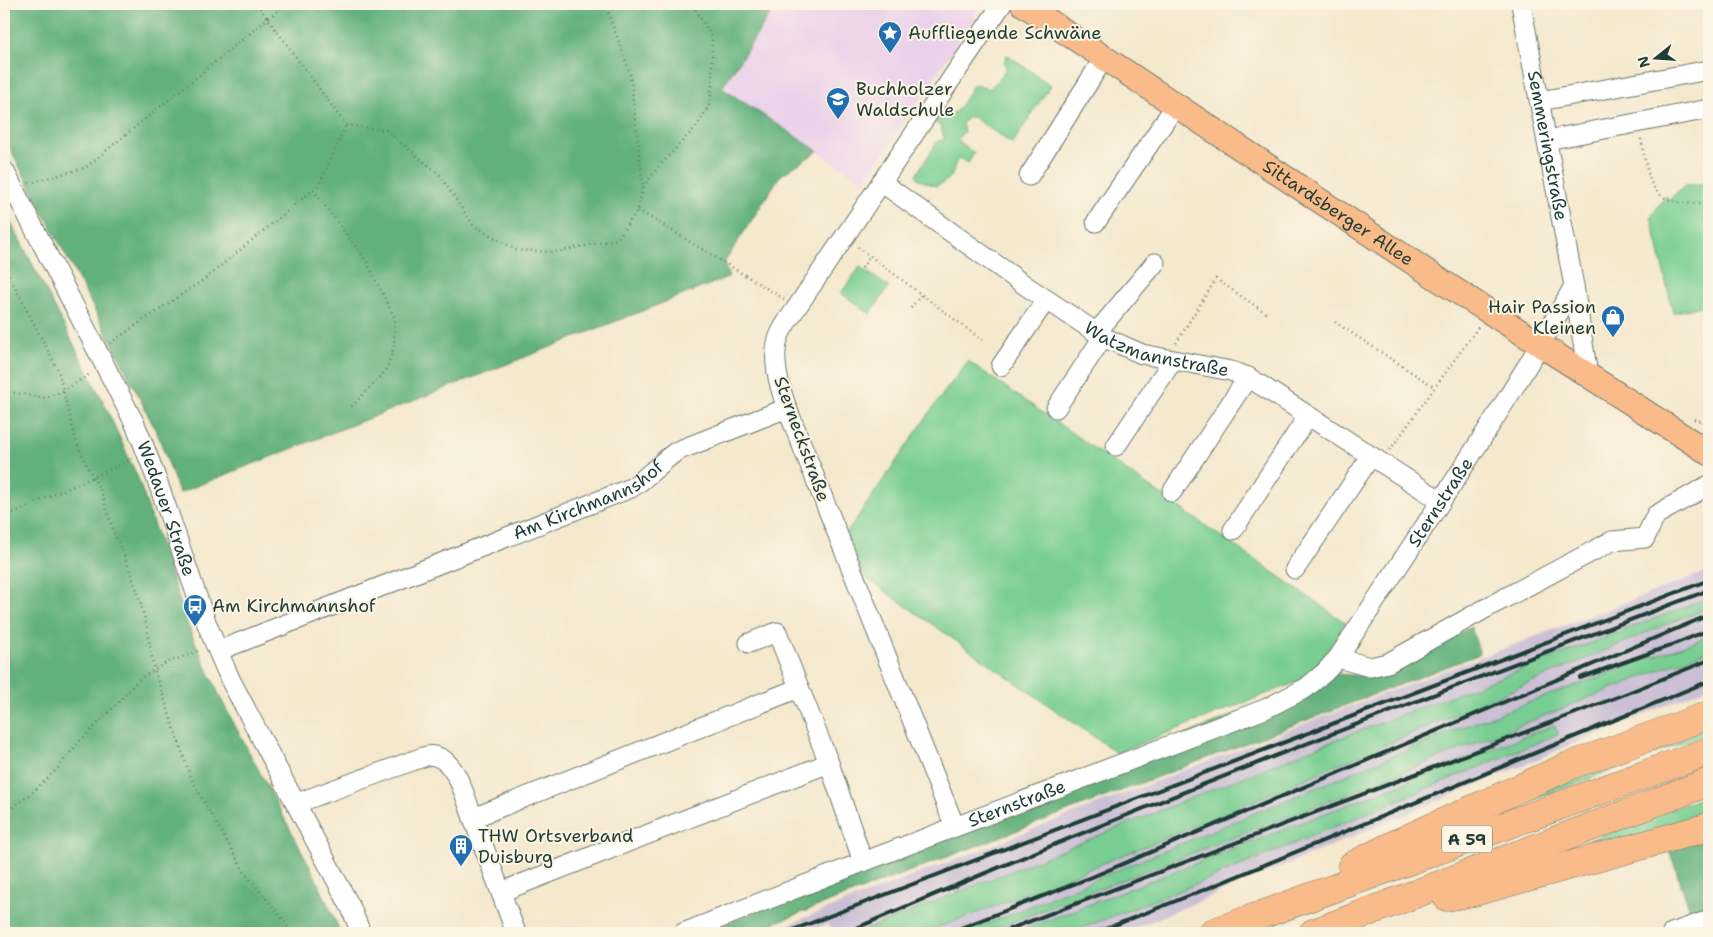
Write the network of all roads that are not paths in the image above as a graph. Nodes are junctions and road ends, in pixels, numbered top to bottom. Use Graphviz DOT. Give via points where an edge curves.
graph roads {
  1 [pos="1002,4"];
  2 [pos="1023,4"];
  3 [pos="1521,4"];
  4 [pos="1104,58"];
  5 [pos="1709,70"];
  6 [pos="1540,101"];
  7 [pos="1176,105"];
  8 [pos="1709,109"];
  9 [pos="1547,140"];
  10 [pos="4,170"];
  11 [pos="1029,176"];
  12 [pos="881,182"];
  13 [pos="1096,222"];
  14 [pos="1156,263"];
  15 [pos="1574,286"];
  16 [pos="1046,300"];
  17 [pos="1099,335"];
  18 [pos="1541,346"];
  19 [pos="1170,359"];
  20 [pos="1001,366"];
  21 [pos="1588,375"];
  22 [pos="1248,377"];
  23 [pos="787,408"];
  24 [pos="1056,408"];
  25 [pos="1308,416"];
  26 [pos="1655,416"];
  27 [pos="1709,434"];
  28 [pos="1116,446"];
  29 [pos="1709,453"];
  30 [pos="1376,460"];
  31 [pos="1709,485"];
  32 [pos="1172,492"];
  33 [pos="1441,501"];
  34 [pos="1233,530"];
  35 [pos="1295,570"];
  36 [pos="749,643"];
  37 [pos="218,651"];
  38 [pos="1338,658"];
  39 [pos="799,688"];
  40 [pos="1709,715"];
  41 [pos="1709,750"];
  42 [pos="829,763"];
  43 [pos="1709,782"];
  44 [pos="297,803"];
  45 [pos="473,818"];
  46 [pos="1709,826"];
  47 [pos="955,828"];
  48 [pos="863,862"];
  49 [pos="501,892"];
  50 [pos="1360,916"];
  51 [pos="1709,920"];
  52 [pos="1218,931"];
  53 [pos="361,933"];
  54 [pos="516,933"];
  55 [pos="683,933"];
  56 [pos="1313,933"];
  57 [pos="1672,933"];
  1 -- 12 [label="street, Sterneckstraße"];
  2 -- 4 [label="main road, Sittardsberger Allee"];
  3 -- 6 [label="street, Semmeringstraße"];
  4 -- 7 [label="main road, Sittardsberger Allee"];
  4 -- 11 [label="street"];
  5 -- 6 [label="street"];
  6 -- 9 [label="street, Semmeringstraße"];
  7 -- 13 [label="street"];
  7 -- 18 [label="main road, Sittardsberger Allee"];
  8 -- 9 [label="street"];
  9 -- 15 [label="street, Semmeringstraße"];
  10 -- 37 [label="street, Wedauer Straße" via="148,453"];
  12 -- 16 [label="street, Watzmannstraße"];
  12 -- 23 [label="street, Sterneckstraße" via="779,336 775,365"];
  14 -- 17 [label="street"];
  15 -- 18 [label="street"];
  15 -- 21 [label="street, Semmeringstraße"];
  16 -- 17 [label="street, Watzmannstraße"];
  16 -- 20 [label="street"];
  17 -- 19 [label="street, Watzmannstraße" via="1142,354"];
  17 -- 24 [label="street"];
  18 -- 21 [label="main road, Sittardsberger Allee"];
  18 -- 33 [label="street, Sternstraße"];
  19 -- 22 [label="street, Watzmannstraße"];
  19 -- 28 [label="street"];
  21 -- 26 [label="main road, Sittardsberger Allee"];
  22 -- 25 [label="street, Watzmannstraße"];
  22 -- 32 [label="street"];
  23 -- 37 [label="street, Am Kirchmannshof" via="677,451 631,488"];
  23 -- 47 [label="street, Sterneckstraße"];
  25 -- 30 [label="street, Watzmannstraße"];
  25 -- 34 [label="street"];
  26 -- 27 [label="main road, Sittardsberger Allee"];
  26 -- 29 [label="main road, Sittardsberger Allee"];
  30 -- 33 [label="street, Watzmannstraße"];
  30 -- 35 [label="street"];
  31 -- 38 [label="street" via="1656,515 1645,538 1612,541 1388,663 1370,667"];
  33 -- 38 [label="street, Sternstraße"];
  36 -- 39 [label="street" via="777,632"];
  37 -- 44 [label="street, Wedauer Straße"];
  38 -- 47 [label="street, Sternstraße" via="1306,688 1265,709"];
  39 -- 42 [label="street"];
  39 -- 45 [label="street"];
  40 -- 52 [label="highway, A 59" via="1569,766 1394,844"];
  41 -- 52 [label="highway, A 59"];
  42 -- 48 [label="street"];
  42 -- 49 [label="street"];
  43 -- 50 [label="highway, A 59"];
  44 -- 45 [label="street" via="423,756 435,756 447,762 456,774"];
  44 -- 53 [label="street, Wedauer Straße"];
  45 -- 49 [label="street"];
  46 -- 50 [label="highway" via="1474,892"];
  47 -- 48 [label="street, Sternstraße"];
  48 -- 55 [label="street, Sternstraße"];
  49 -- 54 [label="street"];
  50 -- 56 [label="highway, A 59"];
  51 -- 57 [label="street"];
}
